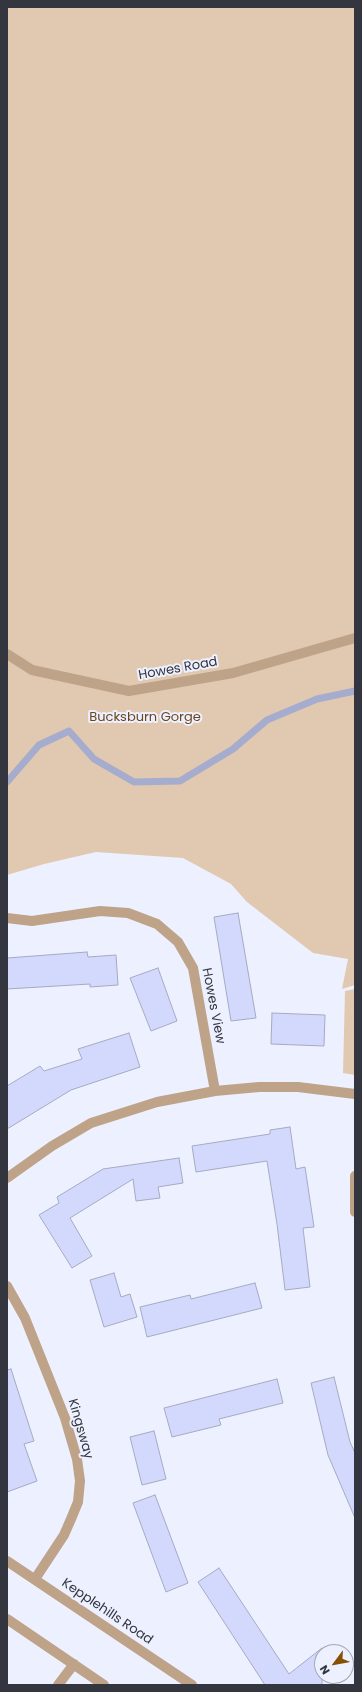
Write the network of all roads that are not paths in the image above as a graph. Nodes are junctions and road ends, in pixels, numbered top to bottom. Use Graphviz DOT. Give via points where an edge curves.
graph roads {
  1 [pos="355,638"];
  2 [pos="7,654"];
  3 [pos="7,918"];
  4 [pos="215,1091"];
  5 [pos="355,1094"];
  6 [pos="355,1176"];
  7 [pos="7,1178"];
  8 [pos="355,1212"];
  9 [pos="7,1286"];
  10 [pos="7,1561"];
  11 [pos="35,1579"];
  12 [pos="7,1619"];
  13 [pos="74,1664"];
  14 [pos="98,1683"];
  15 [pos="58,1685"];
  16 [pos="192,1685"];
  1 -- 2 [label="street, Howes Road" via="232,673 129,691 32,670"];
  3 -- 4 [label="street, Howes View" via="32,921 100,911 128,913 157,924 178,942 193,968"];
  4 -- 5 [label="street" via="290,1087"];
  4 -- 7 [label="street" via="157,1102 91,1123 52,1146"];
  6 -- 8 [label="street"];
  9 -- 11 [label="street, Kingsway" via="25,1318 66,1418 80,1481 78,1502 72,1519"];
  10 -- 11 [label="street, Kepplehills Road"];
  11 -- 16 [label="street, Kepplehills Road"];
  12 -- 13 [label="street"];
  13 -- 14 [label="street"];
  13 -- 15 [label="street"];
}
